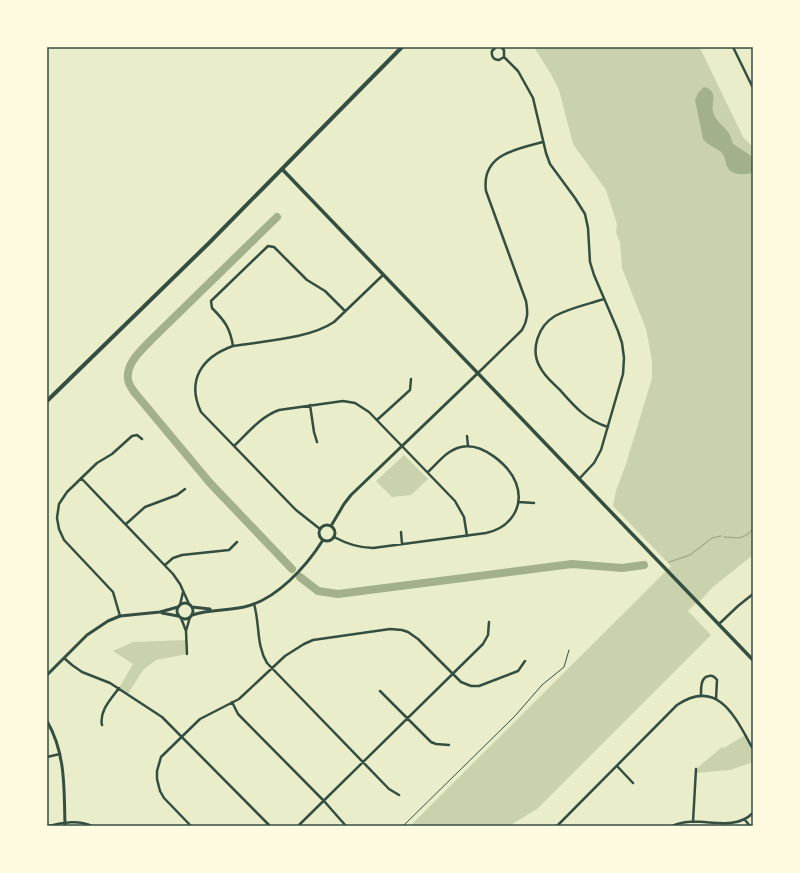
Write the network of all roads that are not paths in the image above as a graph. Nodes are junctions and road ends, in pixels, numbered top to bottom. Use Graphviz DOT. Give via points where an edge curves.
graph roads {
  1 [pos="402,47"];
  2 [pos="496,47"];
  3 [pos="501,47"];
  4 [pos="733,47"];
  5 [pos="504,57"];
  6 [pos="753,88"];
  7 [pos="543,142"];
  8 [pos="282,170"];
  9 [pos="383,275"];
  10 [pos="604,299"];
  11 [pos="345,311"];
  12 [pos="233,346"];
  13 [pos="478,373"];
  14 [pos="411,379"];
  15 [pos="47,400"];
  16 [pos="310,405"];
  17 [pos="378,420"];
  18 [pos="608,427"];
  19 [pos="466,436"];
  20 [pos="142,439"];
  21 [pos="317,442"];
  22 [pos="234,446"];
  23 [pos="402,446"];
  24 [pos="468,446"];
  25 [pos="428,472"];
  26 [pos="81,478"];
  27 [pos="579,479"];
  28 [pos="184,489"];
  29 [pos="519,502"];
  30 [pos="534,503"];
  31 [pos="126,524"];
  32 [pos="331,526"];
  33 [pos="320,529"];
  34 [pos="401,532"];
  35 [pos="467,536"];
  36 [pos="334,537"];
  37 [pos="323,540"];
  38 [pos="236,542"];
  39 [pos="402,544"];
  40 [pos="165,565"];
  41 [pos="183,592"];
  42 [pos="753,594"];
  43 [pos="254,604"];
  44 [pos="190,605"];
  45 [pos="179,606"];
  46 [pos="214,610"];
  47 [pos="160,612"];
  48 [pos="120,616"];
  49 [pos="191,616"];
  50 [pos="180,617"];
  51 [pos="489,622"];
  52 [pos="719,624"];
  53 [pos="186,631"];
  54 [pos="187,654"];
  55 [pos="64,658"];
  56 [pos="753,660"];
  57 [pos="525,661"];
  58 [pos="272,669"];
  59 [pos="47,674"];
  60 [pos="452,675"];
  61 [pos="119,688"];
  62 [pos="380,690"];
  63 [pos="701,696"];
  64 [pos="716,699"];
  65 [pos="232,702"];
  66 [pos="408,718"];
  67 [pos="47,721"];
  68 [pos="102,725"];
  69 [pos="181,736"];
  70 [pos="448,745"];
  71 [pos="753,749"];
  72 [pos="60,754"];
  73 [pos="47,757"];
  74 [pos="363,762"];
  75 [pos="617,766"];
  76 [pos="696,769"];
  77 [pos="633,783"];
  78 [pos="400,794"];
  79 [pos="324,801"];
  80 [pos="753,813"];
  81 [pos="745,820"];
  82 [pos="693,822"];
  83 [pos="65,824"];
  84 [pos="49,826"];
  85 [pos="92,826"];
  86 [pos="192,826"];
  87 [pos="270,826"];
  88 [pos="298,826"];
  89 [pos="346,826"];
  90 [pos="557,826"];
  91 [pos="672,826"];
  92 [pos="750,826"];
  1 -- 8 [label="main road"];
  2 -- 5 [label="street" via="492,51 492,57 499,60"];
  3 -- 5 [label="street" via="504,50"];
  4 -- 6 [label="street"];
  5 -- 7 [label="street" via="518,71 533,98"];
  7 -- 10 [label="street" via="550,164 585,214 589,232 590,262"];
  7 -- 13 [label="street" via="502,155 493,164 487,176 486,191 528,312 522,330"];
  8 -- 9 [label="main road"];
  8 -- 15 [label="main road"];
  9 -- 11 [label="street"];
  9 -- 13 [label="main road"];
  10 -- 18 [label="street" via="618,331 624,358 623,374"];
  10 -- 18 [label="street" via="550,319 539,334 536,352 540,369 583,414"];
  11 -- 12 [label="street" via="316,332"];
  11 -- 12 [label="street" via="325,292 307,280 274,246 268,246 211,301 212,308 229,328"];
  12 -- 22 [label="street" via="222,350 200,370 195,396 201,412"];
  13 -- 23 [label="street"];
  13 -- 27 [label="main road"];
  14 -- 17 [label="street" via="410,390"];
  16 -- 17 [label="street" via="336,401 350,402 363,407"];
  16 -- 21 [label="street"];
  16 -- 22 [label="street" via="273,412"];
  17 -- 23 [label="street"];
  18 -- 27 [label="street" via="594,463"];
  19 -- 24 [label="street"];
  20 -- 26 [label="street" via="137,435 132,436"];
  22 -- 33 [label="street" via="296,510"];
  23 -- 25 [label="street"];
  23 -- 32 [label="street" via="348,499"];
  24 -- 25 [label="street" via="450,451"];
  24 -- 29 [label="street" via="483,449 504,466 514,478"];
  25 -- 35 [label="street" via="460,509"];
  26 -- 31 [label="street"];
  26 -- 48 [label="street" via="60,501 56,518 59,529 64,540 112,592"];
  27 -- 52 [label="main road"];
  28 -- 31 [label="street" via="177,495 145,507"];
  29 -- 30 [label="street"];
  29 -- 35 [label="street" via="514,514 504,526 492,532"];
  31 -- 40 [label="street"];
  32 -- 33 [label="street" via="326,525"];
  32 -- 36 [label="street"];
  33 -- 37 [label="street" via="319,534"];
  34 -- 39 [label="street"];
  35 -- 39 [label="street"];
  36 -- 37 [label="street" via="328,541"];
  36 -- 39 [label="street" via="351,546 362,548"];
  37 -- 43 [label="street" via="306,563 280,589"];
  38 -- 40 [label="street" via="229,550 182,555"];
  40 -- 41 [label="street" via="177,579"];
  41 -- 44 [label="street"];
  41 -- 45 [label="street"];
  42 -- 52 [label="street"];
  43 -- 46 [label="street"];
  43 -- 58 [label="street" via="262,655"];
  44 -- 45 [label="street" via="184,603"];
  44 -- 46 [label="street"];
  44 -- 49 [label="street" via="193,610"];
  45 -- 47 [label="street"];
  45 -- 50 [label="street" via="177,612"];
  46 -- 49 [label="street"];
  47 -- 48 [label="street"];
  47 -- 50 [label="street"];
  48 -- 55 [label="street" via="95,628"];
  49 -- 50 [label="street" via="186,619"];
  49 -- 53 [label="street"];
  50 -- 53 [label="street"];
  51 -- 60 [label="street" via="486,641"];
  52 -- 56 [label="main road"];
  53 -- 54 [label="street"];
  55 -- 59 [label="street"];
  55 -- 61 [label="street" via="82,672"];
  57 -- 60 [label="street" via="518,671 479,686 465,685"];
  58 -- 60 [label="street" via="294,649 313,640 394,629 413,635"];
  58 -- 65 [label="street"];
  58 -- 74 [label="street"];
  60 -- 66 [label="street"];
  61 -- 68 [label="street" via="102,712"];
  61 -- 69 [label="street" via="162,717"];
  62 -- 66 [label="street"];
  63 -- 64 [label="street"];
  63 -- 64 [label="street" via="703,679 710,676 717,680"];
  63 -- 75 [label="street" via="689,698 677,705"];
  64 -- 71 [label="street" via="732,713"];
  65 -- 69 [label="street" via="200,719"];
  65 -- 79 [label="street" via="238,714"];
  66 -- 70 [label="street" via="431,742"];
  66 -- 74 [label="street"];
  67 -- 72 [label="street"];
  69 -- 86 [label="street" via="161,757 156,779 164,798"];
  69 -- 87 [label="street"];
  72 -- 73 [label="street"];
  72 -- 83 [label="street" via="64,781"];
  74 -- 78 [label="street" via="389,789"];
  74 -- 79 [label="street"];
  75 -- 77 [label="street"];
  75 -- 90 [label="street"];
  76 -- 82 [label="street"];
  79 -- 88 [label="street"];
  79 -- 89 [label="street"];
  80 -- 81 [label="street"];
  81 -- 82 [label="street" via="726,824"];
  81 -- 92 [label="street"];
  82 -- 91 [label="street" via="682,822"];
  83 -- 84 [label="street"];
  83 -- 85 [label="street" via="86,823"];
}
